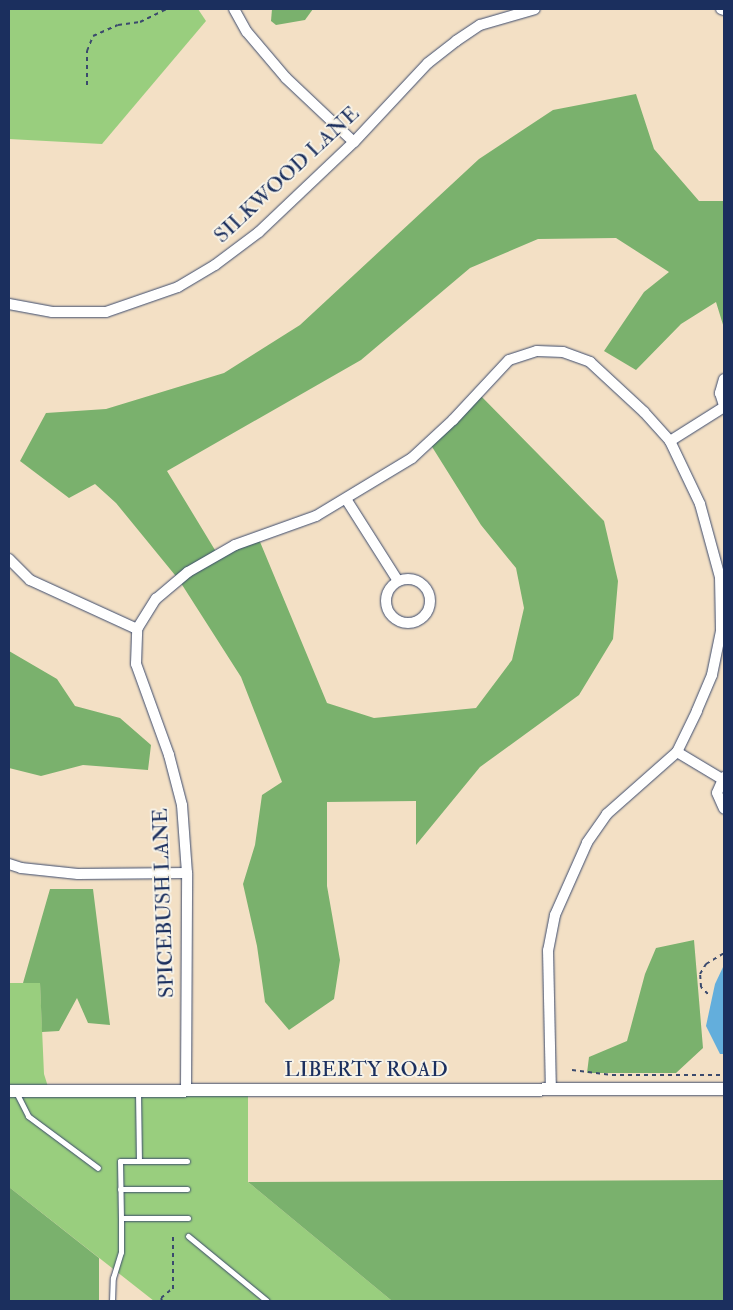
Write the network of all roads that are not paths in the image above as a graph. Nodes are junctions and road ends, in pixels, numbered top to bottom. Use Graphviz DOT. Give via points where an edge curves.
graph roads {
  1 [pos="234,9"];
  2 [pos="535,9"];
  3 [pos="354,142"];
  4 [pos="9,304"];
  5 [pos="724,379"];
  6 [pos="724,406"];
  7 [pos="670,441"];
  8 [pos="346,499"];
  9 [pos="9,558"];
  10 [pos="398,581"];
  11 [pos="137,629"];
  12 [pos="677,752"];
  13 [pos="723,778"];
  14 [pos="724,809"];
  15 [pos="9,864"];
  16 [pos="186,874"];
  17 [pos="551,1089"];
  18 [pos="724,1089"];
  19 [pos="12,1090"];
  20 [pos="138,1090"];
  21 [pos="186,1090"];
  22 [pos="139,1161"];
  23 [pos="187,1161"];
  24 [pos="98,1168"];
  25 [pos="120,1189"];
  26 [pos="188,1189"];
  27 [pos="121,1218"];
  28 [pos="188,1218"];
  29 [pos="188,1236"];
  30 [pos="112,1301"];
  31 [pos="267,1301"];
  1 -- 3 [label="street" via="246,32 286,78"];
  2 -- 3 [label="street, SILKWOOD LANE" via="480,25 456,41 428,64"];
  3 -- 4 [label="street, SILKWOOD LANE" via="259,232 178,287 106,312 52,312"];
  5 -- 6 [label="street" via="720,393"];
  6 -- 7 [label="street"];
  7 -- 8 [label="street" via="590,362 563,352 537,351 509,360 412,458"];
  7 -- 12 [label="street" via="700,504 720,577 721,631 712,675"];
  8 -- 10 [label="street"];
  8 -- 11 [label="street" via="316,516 235,545 188,572 156,599"];
  9 -- 11 [label="street" via="30,580"];
  10 -- 10 [label="street" via="416,580 427,589 429,606 424,617 415,623 394,619 388,613 385,602 388,590"];
  11 -- 16 [label="street, SPICEBUSH LANE" via="136,664 169,755 182,805"];
  12 -- 13 [label="street"];
  12 -- 17 [label="street" via="607,814 587,843 555,915 548,950"];
  13 -- 14 [label="street" via="717,793"];
  15 -- 16 [label="street" via="78,874"];
  16 -- 21 [label="street, SPICEBUSH LANE"];
  17 -- 18 [label="street, LIBERTY ROAD"];
  17 -- 21 [label="street, LIBERTY ROAD"];
  19 -- 20 [label="street, LIBERTY ROAD"];
  19 -- 24 [label="lane" via="28,1116"];
  20 -- 21 [label="street, LIBERTY ROAD"];
  20 -- 22 [label="lane"];
  22 -- 23 [label="lane"];
  22 -- 25 [label="lane" via="120,1161"];
  25 -- 26 [label="lane"];
  25 -- 27 [label="lane"];
  27 -- 28 [label="lane"];
  27 -- 30 [label="lane" via="121,1252 113,1278"];
  29 -- 31 [label="lane"];
}
